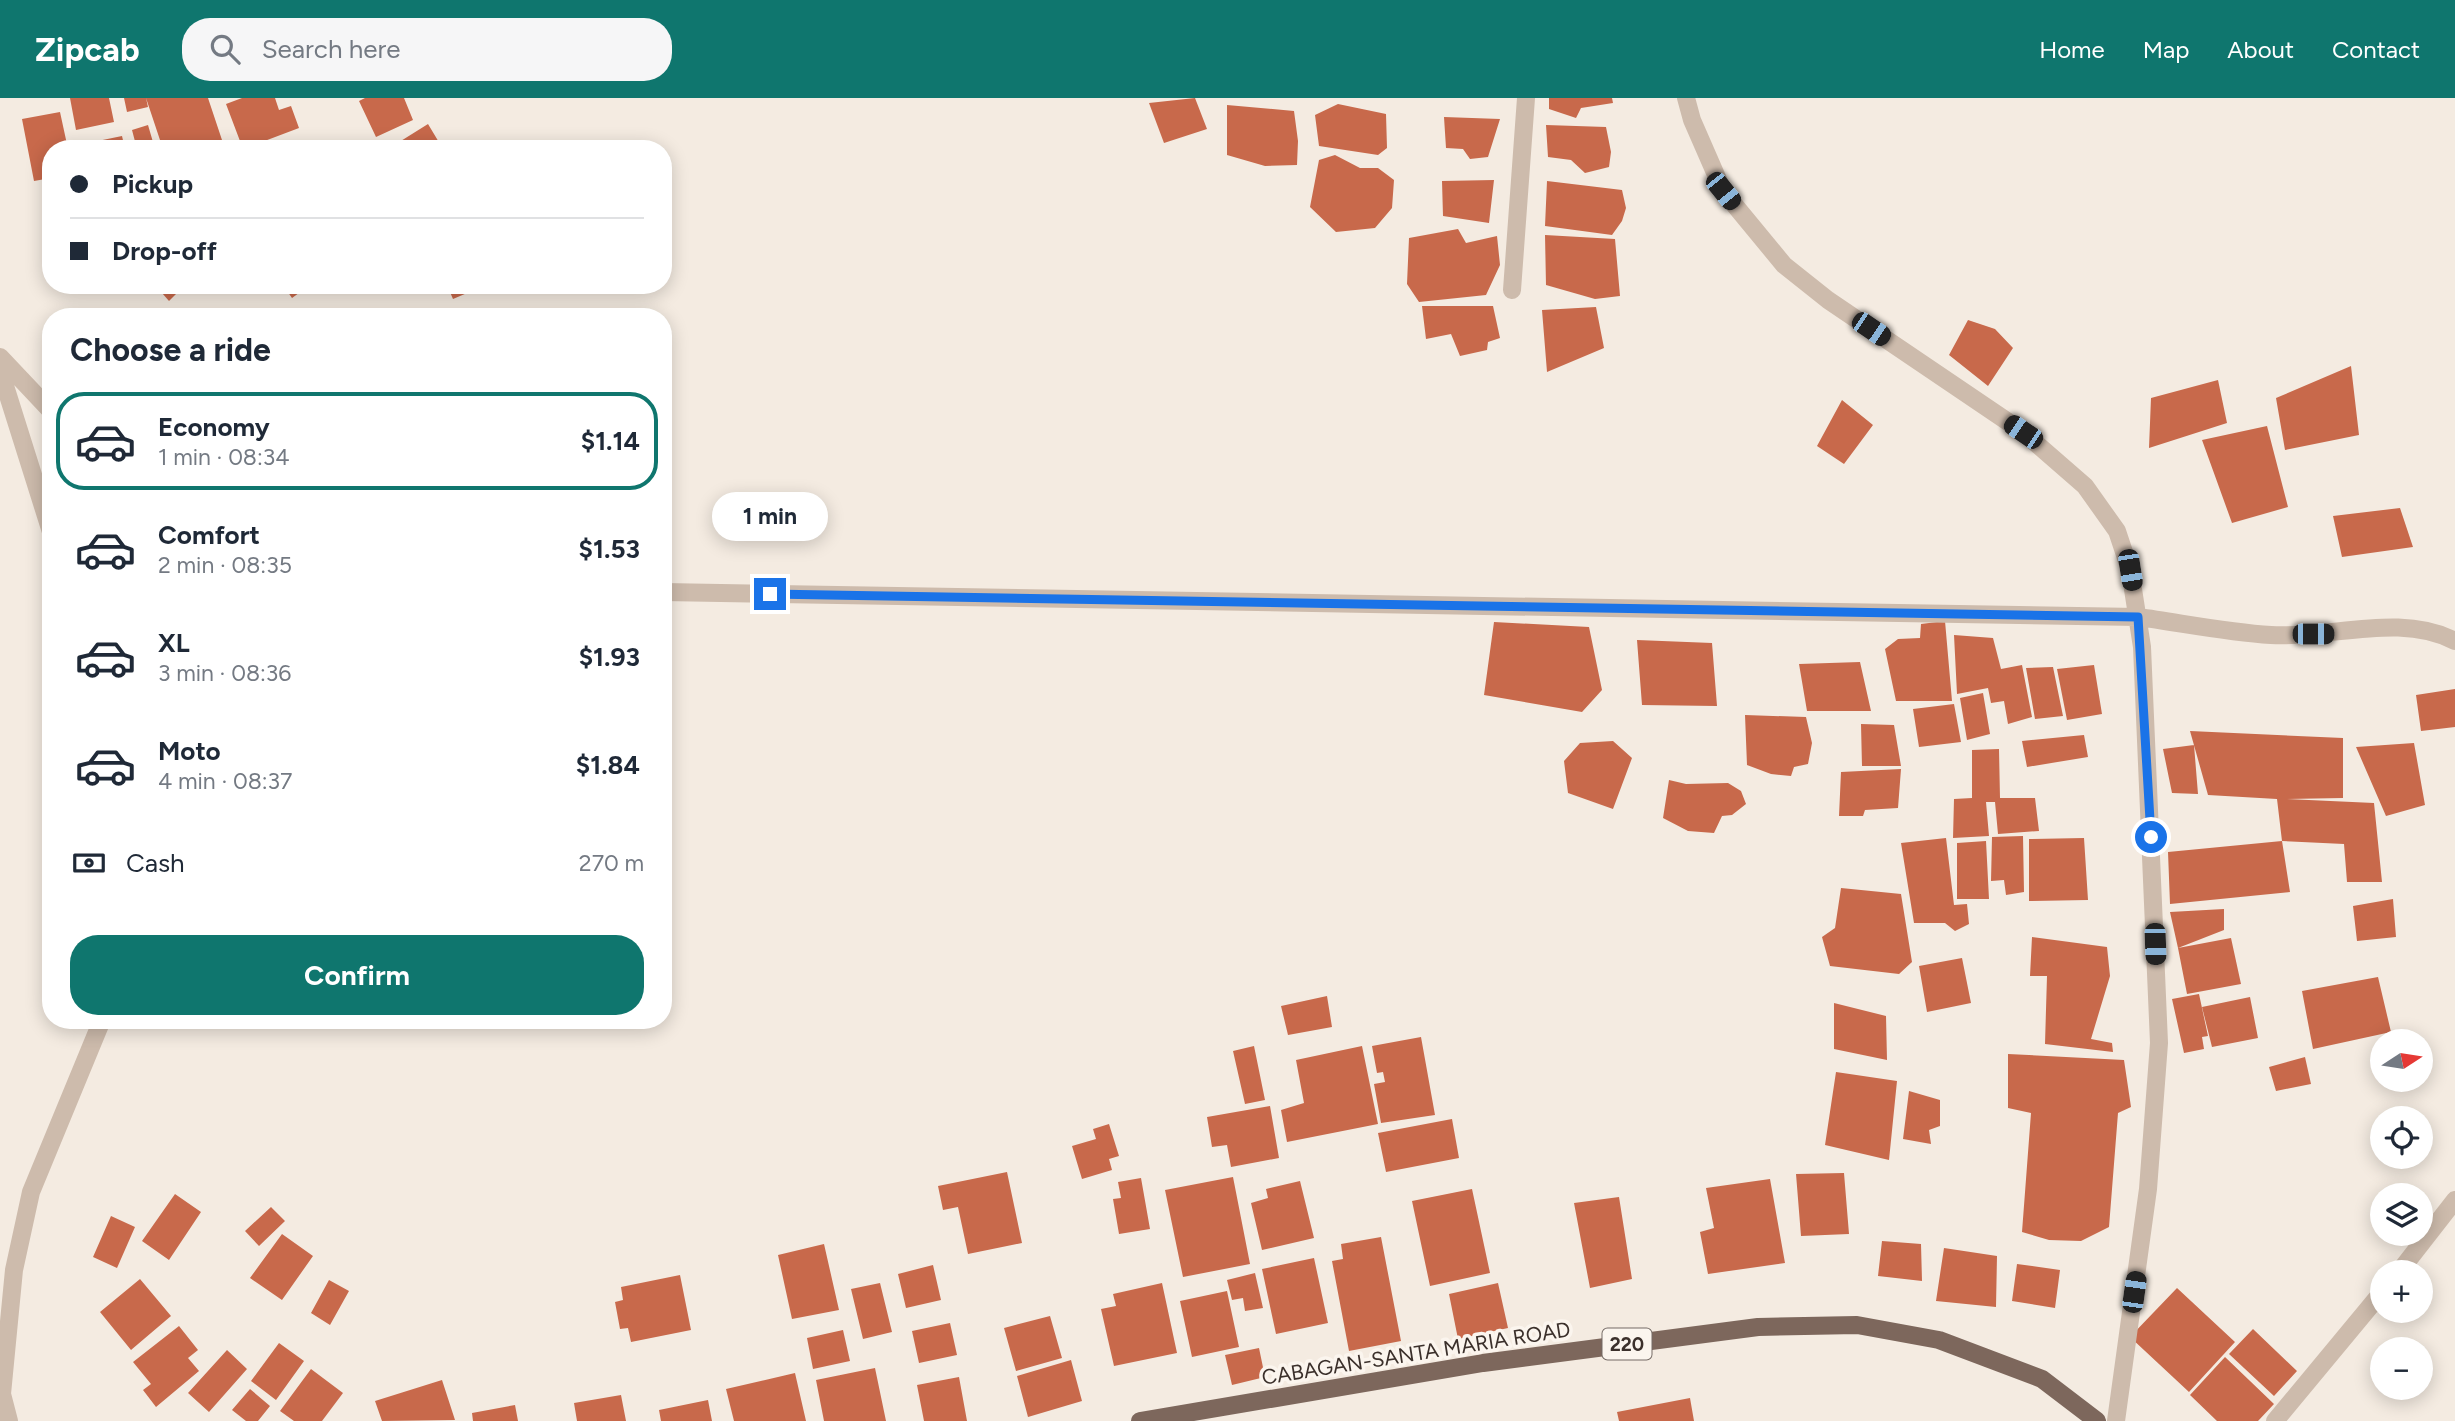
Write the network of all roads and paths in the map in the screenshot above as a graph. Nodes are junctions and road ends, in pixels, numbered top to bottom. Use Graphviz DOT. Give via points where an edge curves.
graph roads {
  1 [pos="1526,98"];
  2 [pos="1686,98"];
  3 [pos="1512,290"];
  4 [pos="0,357"];
  5 [pos="0,370"];
  6 [pos="42,401"];
  7 [pos="42,503"];
  8 [pos="672,592"];
  9 [pos="2138,617"];
  10 [pos="2455,641"];
  11 [pos="98,1029"];
  12 [pos="2455,1200"];
  13 [pos="2408,1260"];
  14 [pos="2370,1307"];
  15 [pos="9,1421"];
  16 [pos="1140,1421"];
  17 [pos="2096,1421"];
  18 [pos="2116,1421"];
  19 [pos="2275,1421"];
  1 -- 3 [label="street"];
  2 -- 9 [label="street" via="1723,191 1784,265 2023,432 2085,486 2117,531"];
  4 -- 6 [label="street"];
  5 -- 7 [label="street"];
  8 -- 9 [label="street"];
  9 -- 10 [label="street" via="2271,635 2413,627"];
  9 -- 18 [label="street" via="2159,1043 2148,1189"];
  11 -- 15 [label="street" via="30,1192 15,1270 2,1394"];
  12 -- 13 [label="street"];
  14 -- 19 [label="street"];
  16 -- 17 [label="main road, CABAGAN-SANTA MARIA ROAD / 220" via="1483,1363 1758,1326 1857,1325 1939,1340 2042,1379"];
}
